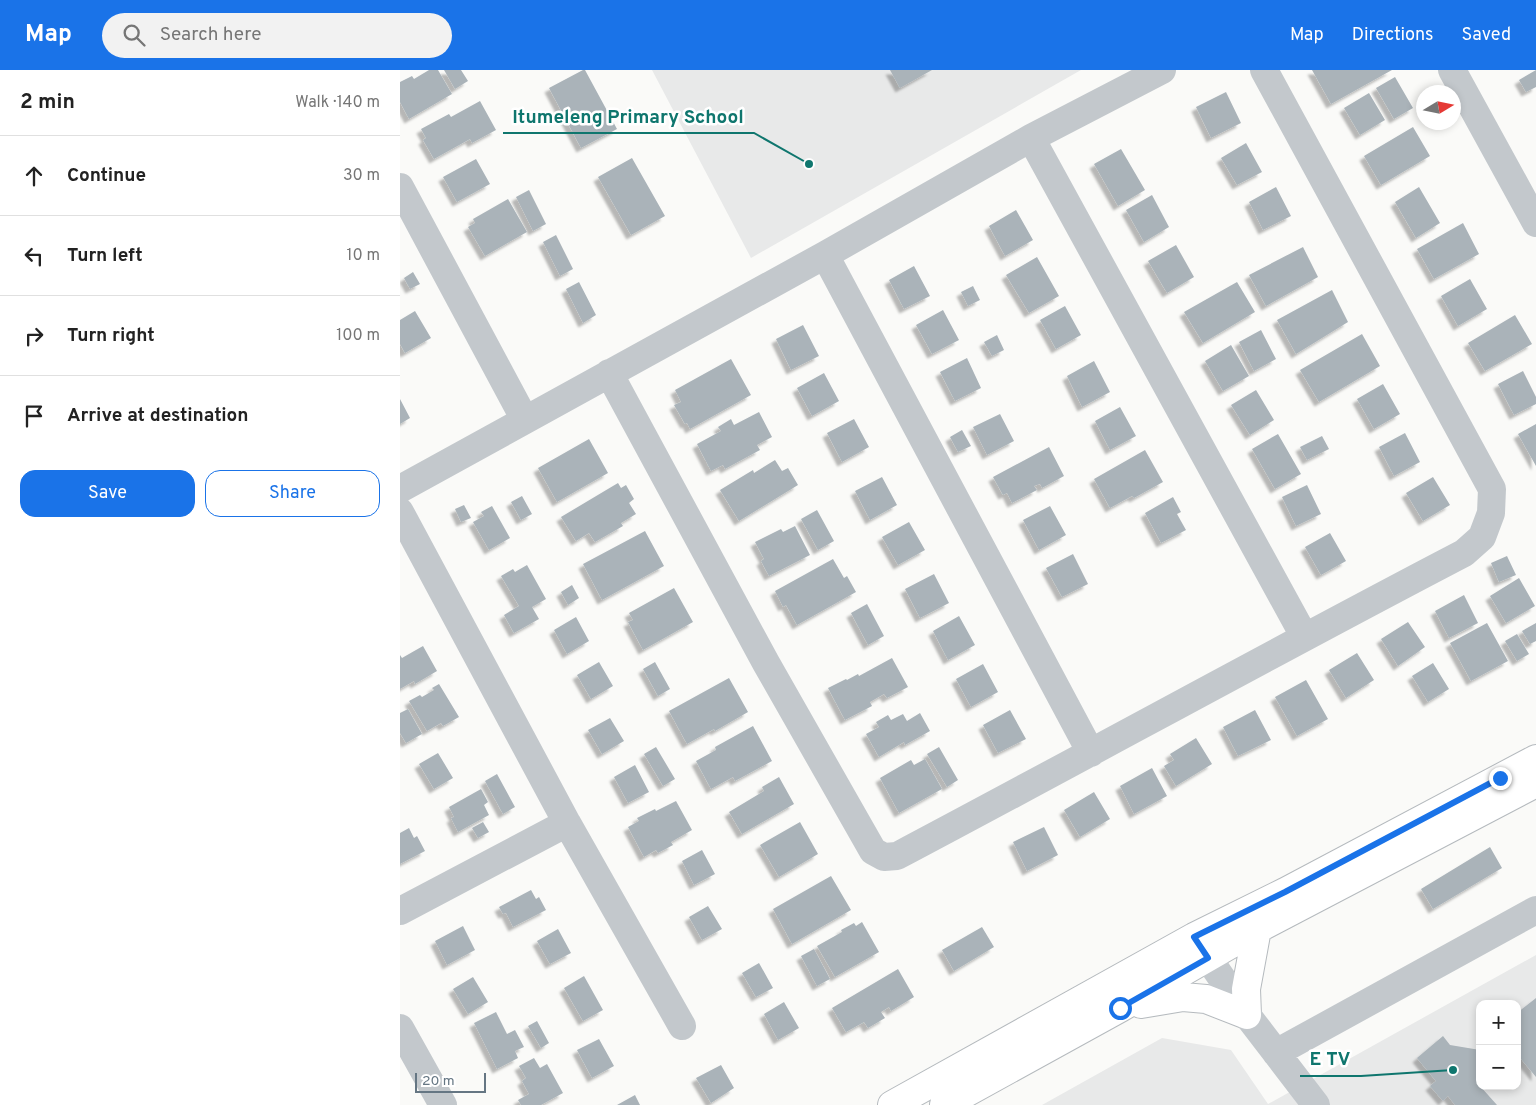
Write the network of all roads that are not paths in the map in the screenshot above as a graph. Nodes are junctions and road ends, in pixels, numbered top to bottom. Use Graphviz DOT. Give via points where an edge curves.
graph roads {
  1 [pos="1162,70"];
  2 [pos="1264,70"];
  3 [pos="1452,70"];
  4 [pos="1031,138"];
  5 [pos="400,187"];
  6 [pos="1536,222"];
  7 [pos="825,255"];
  8 [pos="609,373"];
  9 [pos="525,420"];
  10 [pos="400,490"];
  11 [pos="400,512"];
  12 [pos="1304,636"];
  13 [pos="1091,753"];
  14 [pos="1536,759"];
  15 [pos="1536,782"];
  16 [pos="567,823"];
  17 [pos="1536,910"];
  18 [pos="400,911"];
  19 [pos="1257,929"];
  20 [pos="1201,948"];
  21 [pos="1120,1008"];
  22 [pos="1247,1015"];
  23 [pos="682,1026"];
  24 [pos="400,1028"];
  25 [pos="1276,1053"];
  26 [pos="443,1105"];
  27 [pos="892,1105"];
  28 [pos="944,1105"];
  29 [pos="1316,1105"];
  1 -- 4 [label="street"];
  2 -- 12 [label="street" via="1492,489 1491,514 1482,537 1464,553"];
  3 -- 6 [label="street"];
  4 -- 7 [label="street"];
  4 -- 12 [label="street"];
  5 -- 9 [label="street"];
  7 -- 8 [label="street"];
  7 -- 13 [label="street"];
  8 -- 9 [label="street"];
  8 -- 13 [label="street" via="873,850 884,857 897,856"];
  9 -- 10 [label="street"];
  11 -- 16 [label="street"];
  12 -- 13 [label="street"];
  14 -- 20 [label="main road" via="1285,892"];
  15 -- 19 [label="main road"];
  16 -- 18 [label="street"];
  16 -- 23 [label="street"];
  17 -- 25 [label="street"];
  19 -- 20 [label="main road"];
  19 -- 22 [label="main road" via="1248,975"];
  20 -- 21 [label="main road"];
  20 -- 22 [label="street"];
  20 -- 27 [label="main road"];
  21 -- 22 [label="main road" via="1183,997 1206,998"];
  21 -- 28 [label="main road"];
  22 -- 25 [label="street"];
  24 -- 26 [label="street"];
  25 -- 29 [label="street"];
}
